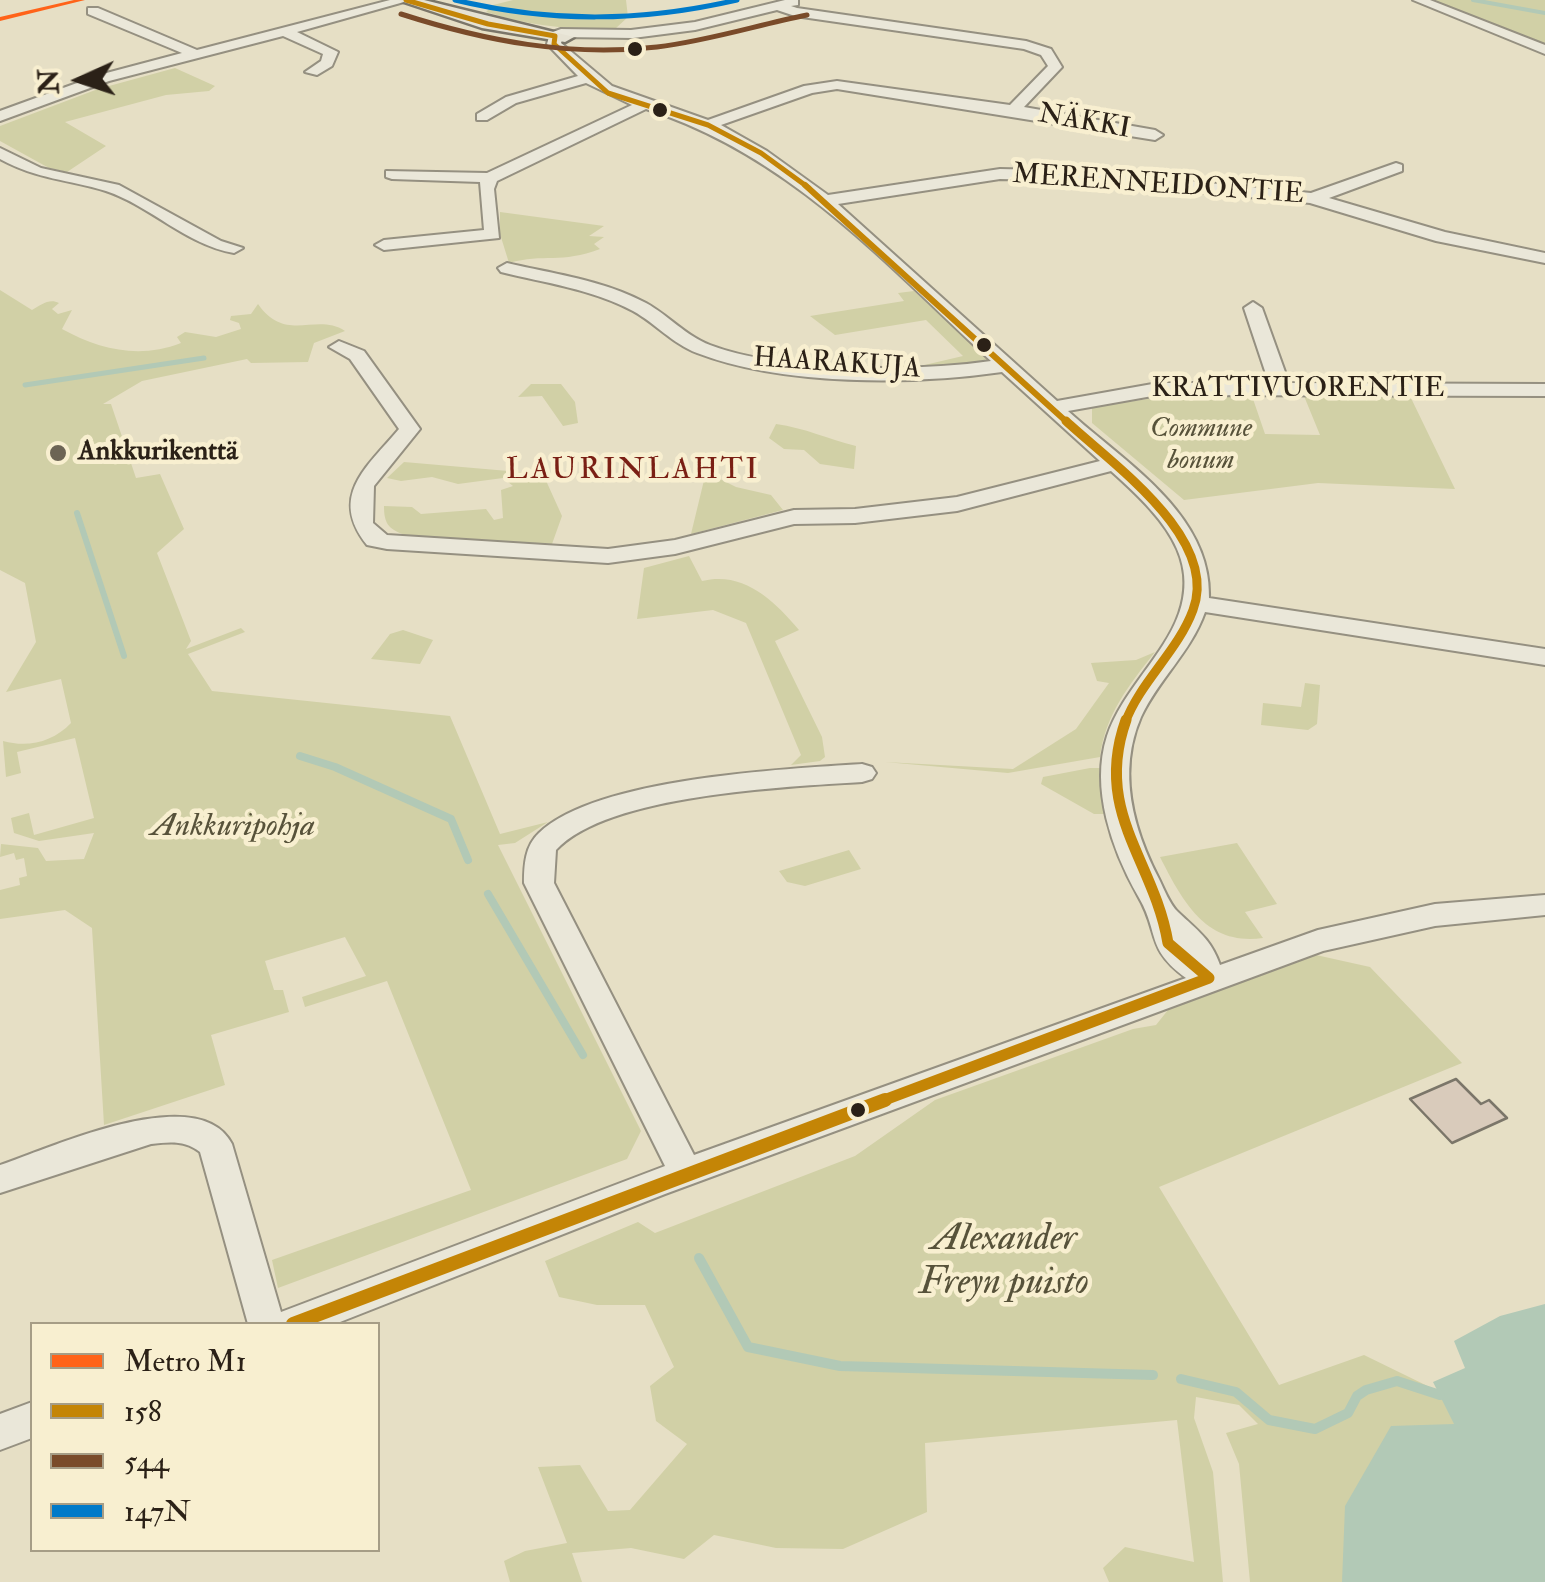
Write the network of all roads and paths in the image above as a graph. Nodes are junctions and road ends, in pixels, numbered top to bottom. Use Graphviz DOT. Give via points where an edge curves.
graph roads {
  1 [pos="386,0"];
  2 [pos="405,0"];
  3 [pos="421,0"];
  4 [pos="804,0"];
  5 [pos="1418,0"];
  6 [pos="776,6"];
  7 [pos="371,7"];
  8 [pos="444,10"];
  9 [pos="93,11"];
  10 [pos="282,30"];
  11 [pos="560,39"];
  12 [pos="1545,50"];
  13 [pos="194,54"];
  14 [pos="312,72"];
  15 [pos="588,78"];
  16 [pos="641,106"];
  17 [pos="1013,110"];
  18 [pos="0,116"];
  19 [pos="482,117"];
  20 [pos="708,125"];
  21 [pos="1155,135"];
  22 [pos="0,153"];
  23 [pos="1396,168"];
  24 [pos="392,174"];
  25 [pos="490,178"];
  26 [pos="1312,198"];
  27 [pos="824,200"];
  28 [pos="384,244"];
  29 [pos="234,248"];
  30 [pos="1545,258"];
  31 [pos="506,268"];
  32 [pos="1253,308"];
  33 [pos="339,347"];
  34 [pos="1008,365"];
  35 [pos="1281,388"];
  36 [pos="1545,390"];
  37 [pos="1052,408"];
  38 [pos="1114,464"];
  39 [pos="1198,604"];
  40 [pos="1545,658"];
  41 [pos="862,773"];
  42 [pos="1545,905"];
  43 [pos="1209,978"];
  44 [pos="685,1172"];
  45 [pos="0,1179"];
  46 [pos="265,1322"];
  47 [pos="298,1322"];
  48 [pos="30,1421"];
  49 [pos="0,1432"];
  1 -- 7 [label="street"];
  2 -- 7 [label="street"];
  2 -- 8 [label="main road"];
  3 -- 8 [label="main road"];
  4 -- 6 [label="street"];
  5 -- 12 [label="street"];
  6 -- 11 [label="street" via="694,26"];
  6 -- 17 [label="street" via="1046,52 1054,67"];
  7 -- 10 [label="street"];
  8 -- 11 [label="main road"];
  9 -- 13 [label="street"];
  10 -- 13 [label="street"];
  10 -- 14 [label="street" via="331,52"];
  11 -- 15 [label="street"];
  13 -- 18 [label="street"];
  15 -- 16 [label="street"];
  15 -- 19 [label="street" via="511,100"];
  16 -- 20 [label="street"];
  16 -- 25 [label="street"];
  17 -- 20 [label="street, NÄKKI" via="837,85"];
  17 -- 21 [label="street, NÄKKI"];
  20 -- 27 [label="street" via="761,153"];
  22 -- 29 [label="street" via="36,172 113,188"];
  23 -- 26 [label="street"];
  24 -- 25 [label="street"];
  25 -- 28 [label="street" via="493,234"];
  26 -- 27 [label="street, MERENNEIDONTIE" via="1028,172"];
  26 -- 30 [label="street, MERENNEIDONTIE" via="1429,234"];
  27 -- 34 [label="street"];
  31 -- 34 [label="street, HAARAKUJA" via="615,296 701,348 756,362 945,372"];
  32 -- 35 [label="street"];
  33 -- 38 [label="street" via="358,355 410,430 363,485 362,524 375,540 387,542 641,554 794,517 957,504"];
  34 -- 37 [label="street"];
  35 -- 36 [label="street, KRATTIVUORENTIE"];
  35 -- 37 [label="street, KRATTIVUORENTIE" via="1158,388"];
  37 -- 38 [label="street"];
  38 -- 39 [label="street" via="1181,533 1198,572"];
  39 -- 40 [label="street"];
  39 -- 43 [label="street" via="1185,635 1131,708 1114,765 1121,822 1166,920 1164,934 1172,950"];
  41 -- 44 [label="street" via="676,793 574,822 549,838 538,856 539,883"];
  42 -- 43 [label="street" via="1434,914 1318,941"];
  43 -- 44 [label="street"];
  44 -- 47 [label="street"];
  45 -- 46 [label="street" via="151,1130 173,1127 205,1135 215,1144"];
  48 -- 49 [label="street"];
}
